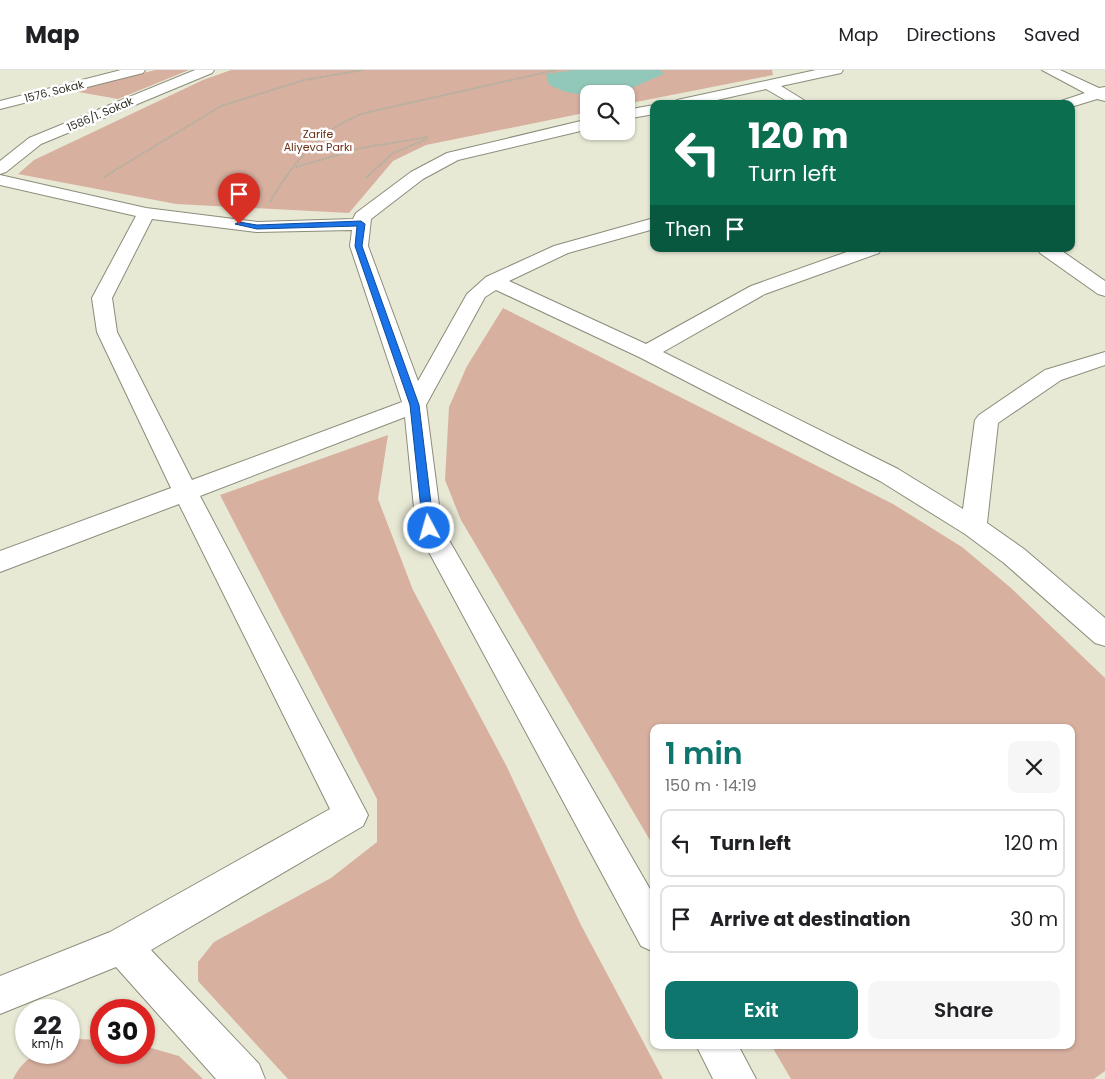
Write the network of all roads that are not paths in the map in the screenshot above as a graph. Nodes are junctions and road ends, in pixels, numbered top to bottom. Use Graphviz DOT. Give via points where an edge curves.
graph roads {
  1 [pos="138,70"];
  2 [pos="207,70"];
  3 [pos="836,70"];
  4 [pos="1049,70"];
  5 [pos="793,74"];
  6 [pos="767,84"];
  7 [pos="1103,94"];
  8 [pos="696,100"];
  9 [pos="796,100"];
  10 [pos="1075,102"];
  11 [pos="0,105"];
  12 [pos="650,110"];
  13 [pos="635,113"];
  14 [pos="580,126"];
  15 [pos="0,169"];
  16 [pos="0,180"];
  17 [pos="146,213"];
  18 [pos="650,223"];
  19 [pos="361,224"];
  20 [pos="864,252"];
  21 [pos="1051,252"];
  22 [pos="493,281"];
  23 [pos="1105,290"];
  24 [pos="647,352"];
  25 [pos="1105,358"];
  26 [pos="415,405"];
  27 [pos="185,491"];
  28 [pos="974,528"];
  29 [pos="0,562"];
  30 [pos="1105,635"];
  31 [pos="650,926"];
  32 [pos="122,946"];
  33 [pos="0,995"];
  34 [pos="718,1049"];
  35 [pos="244,1079"];
  36 [pos="735,1079"];
  1 -- 11 [label="street, 1576. Sokak"];
  2 -- 15 [label="street, 1586/1. Sokak" via="35,141"];
  3 -- 5 [label="street"];
  4 -- 7 [label="street"];
  5 -- 6 [label="street"];
  6 -- 8 [label="street"];
  6 -- 9 [label="street"];
  7 -- 10 [label="street"];
  12 -- 13 [label="street"];
  14 -- 19 [label="street" via="453,156 435,164 362,217"];
  16 -- 17 [label="street"];
  17 -- 19 [label="street" via="257,227"];
  17 -- 27 [label="street" via="102,298 108,332"];
  18 -- 22 [label="street" via="539,256"];
  19 -- 26 [label="street" via="359,246"];
  20 -- 24 [label="street" via="758,290"];
  21 -- 23 [label="street"];
  22 -- 24 [label="street"];
  22 -- 26 [label="street" via="476,294"];
  24 -- 28 [label="street" via="889,475"];
  25 -- 28 [label="street" via="1054,375 986,420"];
  26 -- 27 [label="street"];
  26 -- 31 [label="street" via="429,528"];
  27 -- 29 [label="street"];
  27 -- 32 [label="street" via="351,815"];
  28 -- 30 [label="street" via="1014,556"];
  32 -- 33 [label="street"];
  32 -- 35 [label="street"];
  34 -- 36 [label="street"];
}
